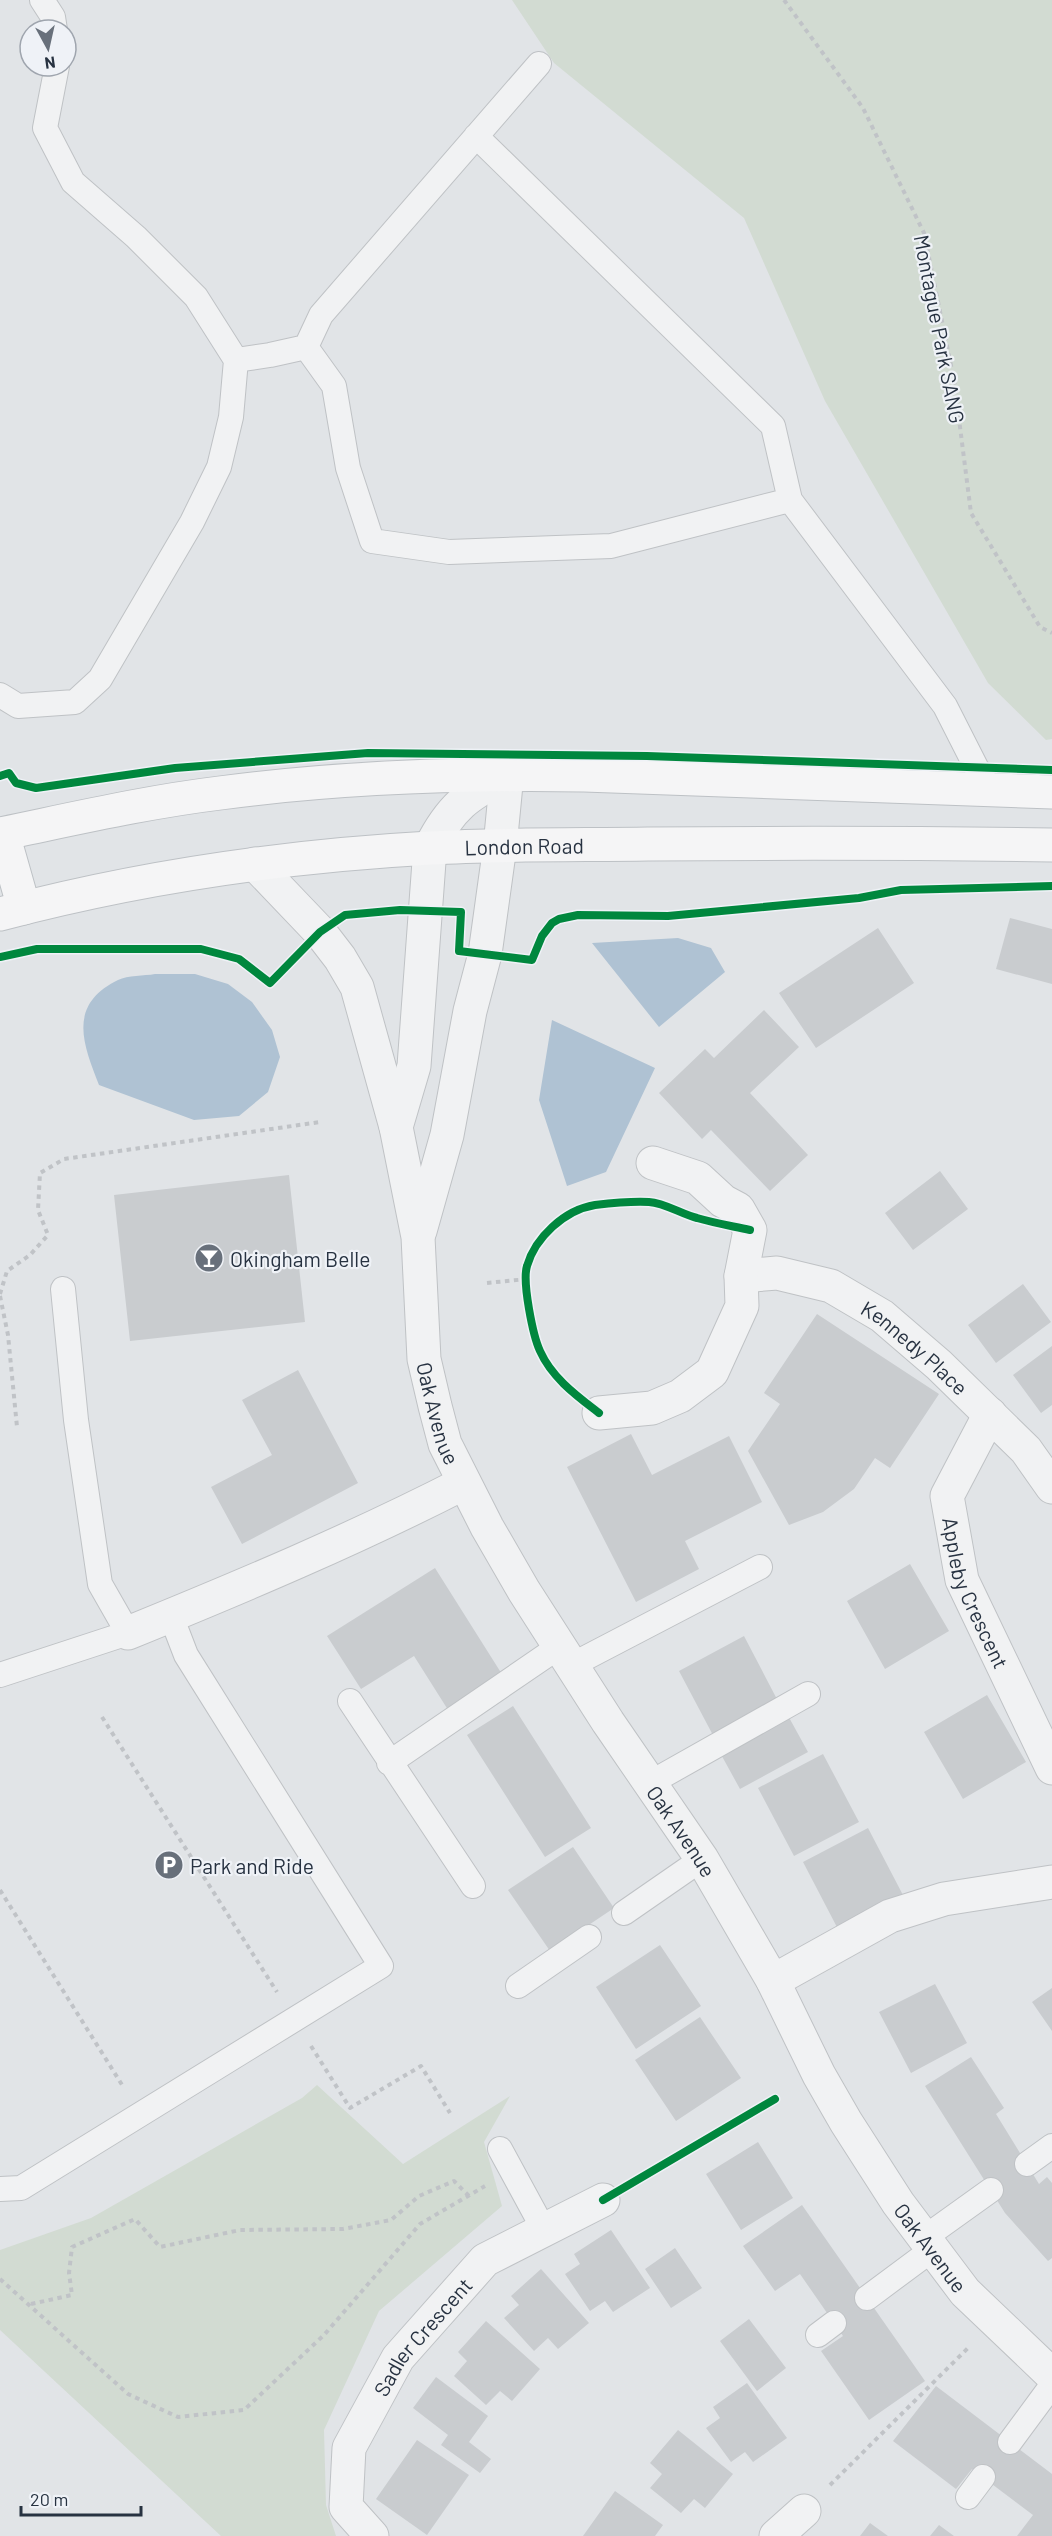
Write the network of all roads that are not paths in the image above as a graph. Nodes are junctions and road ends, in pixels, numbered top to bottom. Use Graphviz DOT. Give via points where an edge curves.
graph roads {
  1 [pos="42,0"];
  2 [pos="53,18"];
  3 [pos="539,64"];
  4 [pos="55,78"];
  5 [pos="476,136"];
  6 [pos="306,347"];
  7 [pos="236,360"];
  8 [pos="790,500"];
  9 [pos="0,695"];
  10 [pos="507,774"];
  11 [pos="991,790"];
  12 [pos="1052,792"];
  13 [pos="1,832"];
  14 [pos="1052,845"];
  15 [pos="500,846"];
  16 [pos="430,848"];
  17 [pos="255,864"];
  18 [pos="12,911"];
  19 [pos="396,1127"];
  20 [pos="653,1163"];
  21 [pos="418,1237"];
  22 [pos="741,1276"];
  23 [pos="63,1289"];
  24 [pos="599,1413"];
  25 [pos="990,1414"];
  26 [pos="464,1483"];
  27 [pos="1052,1487"];
  28 [pos="760,1567"];
  29 [pos="171,1616"];
  30 [pos="128,1633"];
  31 [pos="566,1656"];
  32 [pos="0,1675"];
  33 [pos="808,1694"];
  34 [pos="350,1701"];
  35 [pos="389,1762"];
  36 [pos="1052,1768"];
  37 [pos="651,1783"];
  38 [pos="702,1859"];
  39 [pos="1052,1882"];
  40 [pos="473,1886"];
  41 [pos="624,1913"];
  42 [pos="589,1937"];
  43 [pos="773,1981"];
  44 [pos="518,1986"];
  45 [pos="1052,2146"];
  46 [pos="500,2149"];
  47 [pos="1027,2164"];
  48 [pos="0,2189"];
  49 [pos="991,2190"];
  50 [pos="603,2200"];
  51 [pos="544,2230"];
  52 [pos="929,2244"];
  53 [pos="867,2298"];
  54 [pos="1052,2374"];
  55 [pos="1052,2385"];
  56 [pos="1010,2442"];
  57 [pos="983,2477"];
  58 [pos="968,2497"];
  59 [pos="804,2511"];
  60 [pos="372,2536"];
  61 [pos="776,2536"];
  1 -- 2 [label="lane"];
  3 -- 5 [label="lane"];
  4 -- 7 [label="lane" via="45,128 73,182 196,297"];
  5 -- 6 [label="lane" via="321,315"];
  5 -- 8 [label="lane" via="773,426"];
  6 -- 7 [label="lane"];
  6 -- 8 [label="lane" via="334,386 348,468 372,541 449,552 611,546"];
  7 -- 9 [label="lane" via="231,417 219,467 192,522 100,679 75,702 18,706"];
  8 -- 11 [label="lane" via="945,706"];
  10 -- 11 [label="main road"];
  10 -- 13 [label="main road" via="372,777 219,793"];
  10 -- 15 [label="street, Oak Avenue"];
  10 -- 16 [label="street, Oak Avenue" via="454,808"];
  11 -- 12 [label="main road"];
  13 -- 18 [label="main road"];
  14 -- 15 [label="main road, London Road" via="826,842"];
  15 -- 16 [label="main road, London Road"];
  15 -- 21 [label="street, Oak Avenue" via="485,954 447,1135"];
  16 -- 17 [label="main road, London Road"];
  16 -- 19 [label="street, Oak Avenue" via="414,1066"];
  17 -- 18 [label="main road, London Road" via="156,880"];
  17 -- 19 [label="street, Oak Avenue" via="320,932 357,987"];
  19 -- 21 [label="street, Oak Avenue"];
  20 -- 22 [label="street" via="698,1178 738,1209 750,1230"];
  21 -- 26 [label="street, Oak Avenue" via="424,1359 445,1444"];
  22 -- 24 [label="street" via="742,1306 712,1372 680,1396 651,1408"];
  22 -- 25 [label="street, Kennedy Place" via="777,1273 831,1286 882,1316"];
  23 -- 30 [label="lane" via="76,1420 100,1584"];
  25 -- 27 [label="street, Kennedy Place" via="1026,1450"];
  25 -- 36 [label="street, Appleby Crescent" via="947,1496 962,1580"];
  26 -- 29 [label="street" via="414,1509"];
  26 -- 31 [label="street, Oak Avenue" via="524,1591"];
  28 -- 31 [label="lane"];
  29 -- 30 [label="street"];
  29 -- 48 [label="lane" via="186,1655 381,1966 21,2188"];
  30 -- 32 [label="lane"];
  31 -- 35 [label="lane"];
  31 -- 37 [label="street, Oak Avenue"];
  33 -- 37 [label="lane"];
  34 -- 35 [label="lane"];
  35 -- 40 [label="lane"];
  37 -- 38 [label="street, Oak Avenue"];
  38 -- 41 [label="lane"];
  38 -- 43 [label="street, Oak Avenue"];
  39 -- 43 [label="street" via="944,1899 890,1916"];
  42 -- 44 [label="lane"];
  43 -- 52 [label="street, Oak Avenue" via="846,2122"];
  45 -- 47 [label="lane"];
  46 -- 51 [label="lane"];
  49 -- 52 [label="lane"];
  50 -- 51 [label="street, Sadler Crescent"];
  51 -- 60 [label="street, Sadler Crescent" via="485,2260 398,2358 349,2448 346,2507"];
  52 -- 53 [label="lane"];
  52 -- 54 [label="street, Oak Avenue" via="965,2292"];
  55 -- 56 [label="lane"];
  57 -- 58 [label="lane"];
  59 -- 61 [label="street"];
}
